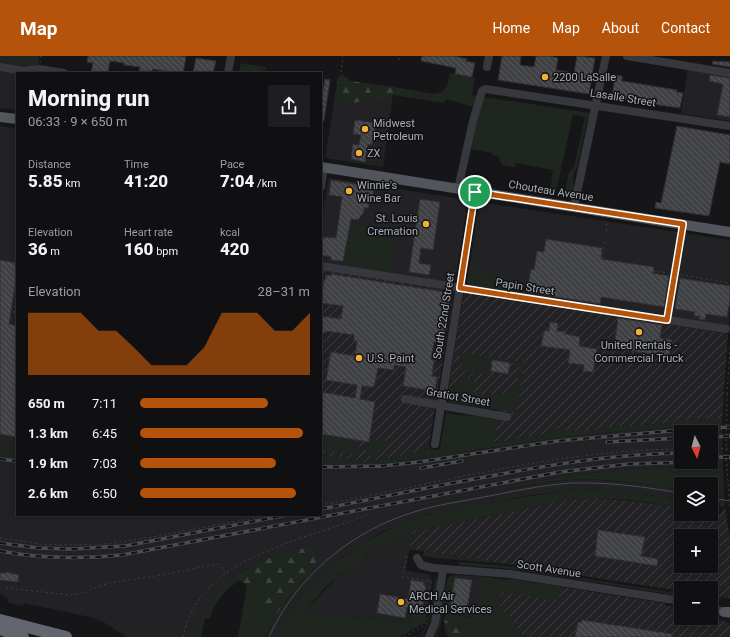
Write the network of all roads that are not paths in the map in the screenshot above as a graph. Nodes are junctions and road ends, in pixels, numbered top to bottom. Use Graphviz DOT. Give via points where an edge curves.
graph roads {
  1 [pos="231,56"];
  2 [pos="489,56"];
  3 [pos="606,56"];
  4 [pos="627,56"];
  5 [pos="0,67"];
  6 [pos="487,67"];
  7 [pos="58,72"];
  8 [pos="228,72"];
  9 [pos="730,72"];
  10 [pos="596,105"];
  11 [pos="0,117"];
  12 [pos="15,120"];
  13 [pos="730,126"];
  14 [pos="322,168"];
  15 [pos="458,189"];
  16 [pos="475,192"];
  17 [pos="574,207"];
  18 [pos="683,224"];
  19 [pos="730,232"];
  20 [pos="322,266"];
  21 [pos="460,288"];
  22 [pos="667,320"];
  23 [pos="726,330"];
  24 [pos="405,399"];
  25 [pos="441,405"];
  26 [pos="507,417"];
  27 [pos="434,444"];
  28 [pos="417,558"];
  29 [pos="443,570"];
  30 [pos="674,600"];
  31 [pos="718,609"];
  32 [pos="728,613"];
  33 [pos="0,620"];
  34 [pos="0,629"];
  35 [pos="23,637"];
  36 [pos="66,637"];
  37 [pos="429,637"];
  1 -- 8 [label="street"];
  2 -- 6 [label="street"];
  3 -- 10 [label="street"];
  4 -- 9 [label="street"];
  5 -- 7 [label="street"];
  10 -- 13 [label="street, Lasalle Street"];
  10 -- 15 [label="street, Lasalle Street" via="485,89 475,112"];
  10 -- 17 [label="street"];
  11 -- 12 [label="main road"];
  14 -- 15 [label="main road, Chouteau Avenue"];
  15 -- 16 [label="main road, Chouteau Avenue"];
  16 -- 17 [label="main road, Chouteau Avenue"];
  16 -- 21 [label="street, South 22nd Street"];
  17 -- 18 [label="main road, Chouteau Avenue"];
  18 -- 19 [label="main road, Chouteau Avenue"];
  18 -- 22 [label="street"];
  20 -- 21 [label="street, Papin Street"];
  21 -- 22 [label="street, Papin Street"];
  21 -- 25 [label="street, South 22nd Street"];
  22 -- 23 [label="street, Papin Street"];
  24 -- 25 [label="street, Gratiot Street"];
  25 -- 26 [label="street, Gratiot Street"];
  25 -- 27 [label="street, South 22nd Street"];
  28 -- 29 [label="street, Scott Avenue" via="421,565"];
  29 -- 30 [label="street, Scott Avenue" via="510,574"];
  29 -- 37 [label="street" via="435,623"];
  31 -- 32 [label="street"];
  33 -- 36 [label="highway"];
  34 -- 35 [label="highway"];
}
